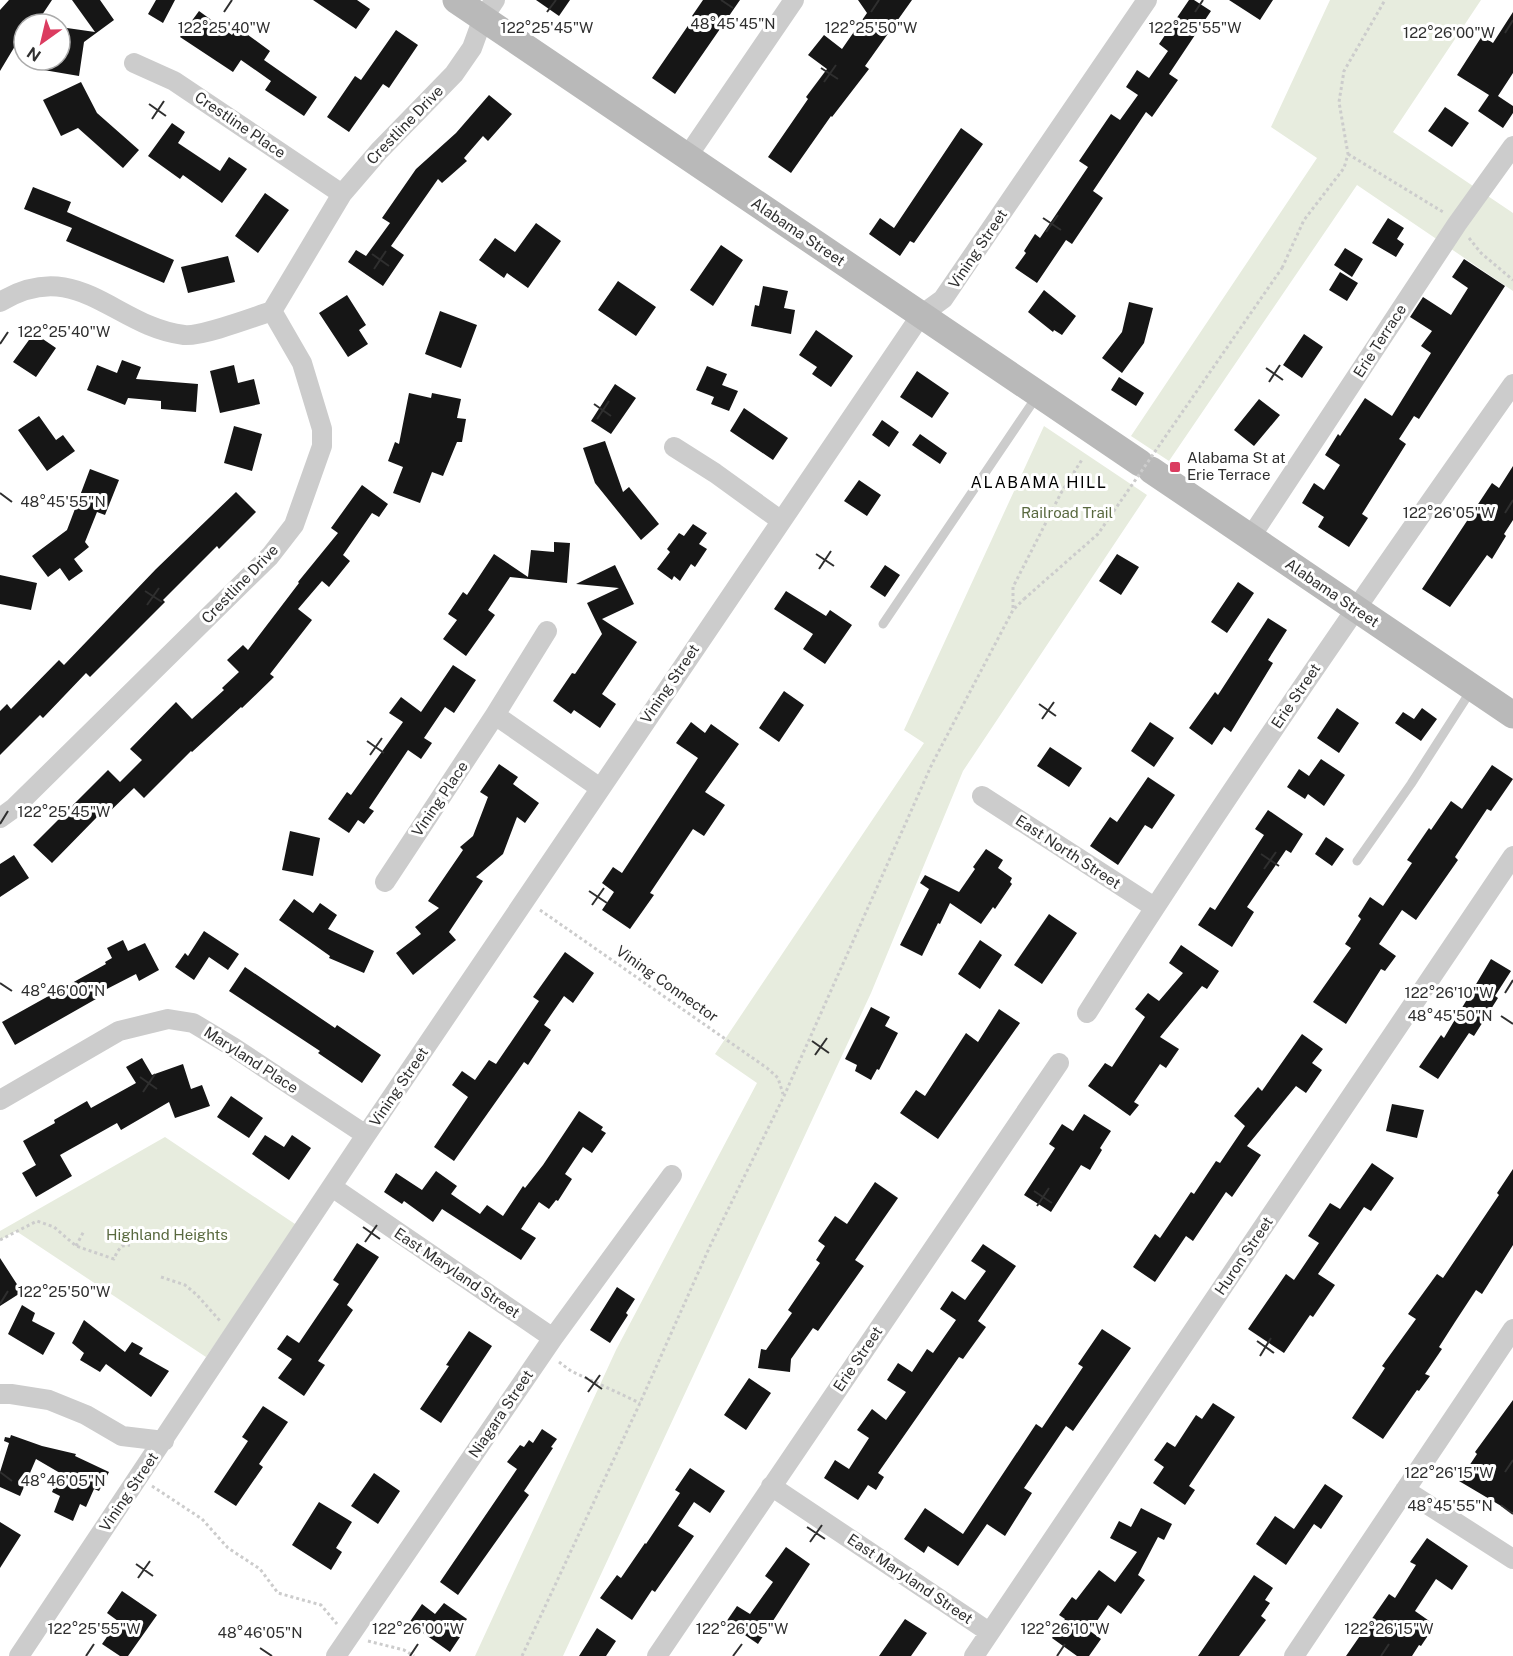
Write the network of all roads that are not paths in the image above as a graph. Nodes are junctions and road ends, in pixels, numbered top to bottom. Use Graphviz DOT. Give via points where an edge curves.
graph roads {
  1 [pos="456,0"];
  2 [pos="794,0"];
  3 [pos="1147,0"];
  4 [pos="489,9"];
  5 [pos="134,63"];
  6 [pos="1513,146"];
  7 [pos="687,157"];
  8 [pos="342,194"];
  9 [pos="0,303"];
  10 [pos="272,311"];
  11 [pos="921,315"];
  12 [pos="1513,384"];
  13 [pos="1038,394"];
  14 [pos="674,447"];
  15 [pos="780,520"];
  16 [pos="1250,538"];
  17 [pos="1355,609"];
  18 [pos="883,624"];
  19 [pos="547,631"];
  20 [pos="1472,688"];
  21 [pos="495,715"];
  22 [pos="1513,716"];
  23 [pos="600,788"];
  24 [pos="981,796"];
  25 [pos="0,818"];
  26 [pos="1513,856"];
  27 [pos="1357,861"];
  28 [pos="384,882"];
  29 [pos="1154,908"];
  30 [pos="1087,1012"];
  31 [pos="1059,1063"];
  32 [pos="0,1100"];
  33 [pos="366,1135"];
  34 [pos="672,1175"];
  35 [pos="332,1187"];
  36 [pos="1513,1329"];
  37 [pos="548,1345"];
  38 [pos="0,1394"];
  39 [pos="164,1441"];
  40 [pos="771,1486"];
  41 [pos="1405,1490"];
  42 [pos="1513,1559"];
  43 [pos="989,1632"];
  44 [pos="19,1656"];
  45 [pos="336,1656"];
  46 [pos="657,1656"];
  47 [pos="974,1656"];
  48 [pos="1294,1656"];
  1 -- 4 [label="main road, Alabama Street"];
  2 -- 7 [label="street"];
  3 -- 11 [label="street, Vining Street" via="943,299"];
  4 -- 7 [label="main road, Alabama Street"];
  4 -- 8 [label="street, Crestline Drive" via="472,48 454,74"];
  5 -- 8 [label="street, Crestline Place" via="174,81"];
  6 -- 16 [label="street, Erie Terrace" via="1457,224"];
  7 -- 11 [label="main road, Alabama Street"];
  8 -- 10 [label="street, Crestline Drive"];
  9 -- 10 [label="street" via="32,289 57,286 89,294 161,331 187,336"];
  10 -- 25 [label="street, Crestline Drive" via="302,363 322,429 322,446 294,525 270,556 15,808"];
  11 -- 13 [label="main road, Alabama Street"];
  11 -- 15 [label="street, Vining Street"];
  12 -- 17 [label="street, Erie Street"];
  13 -- 16 [label="main road, Alabama Street"];
  13 -- 18 [label="lane"];
  14 -- 15 [label="street"];
  15 -- 23 [label="street, Vining Street"];
  16 -- 17 [label="main road, Alabama Street"];
  17 -- 20 [label="main road, Alabama Street"];
  17 -- 29 [label="street, Erie Street"];
  19 -- 21 [label="street, Vining Place"];
  20 -- 22 [label="main road, Alabama Street"];
  20 -- 27 [label="lane"];
  21 -- 23 [label="street"];
  21 -- 28 [label="street, Vining Place"];
  23 -- 33 [label="street, Vining Street"];
  24 -- 29 [label="street, East North Street"];
  26 -- 43 [label="street, Huron Street"];
  29 -- 30 [label="street, Erie Street"];
  31 -- 40 [label="street, Erie Street"];
  32 -- 33 [label="street, Maryland Place" via="119,1031 168,1019 192,1023 233,1047"];
  33 -- 35 [label="street, Vining Street"];
  34 -- 37 [label="street, Niagara Street"];
  35 -- 37 [label="street, East Maryland Street"];
  35 -- 39 [label="street, Vining Street"];
  36 -- 41 [label="street"];
  37 -- 45 [label="street, Niagara Street"];
  38 -- 39 [label="street" via="49,1400 86,1414 122,1436"];
  39 -- 44 [label="street, Vining Street"];
  40 -- 43 [label="street, East Maryland Street"];
  40 -- 46 [label="street, Erie Street"];
  41 -- 42 [label="street"];
  41 -- 48 [label="street"];
  43 -- 47 [label="street, Huron Street"];
}
